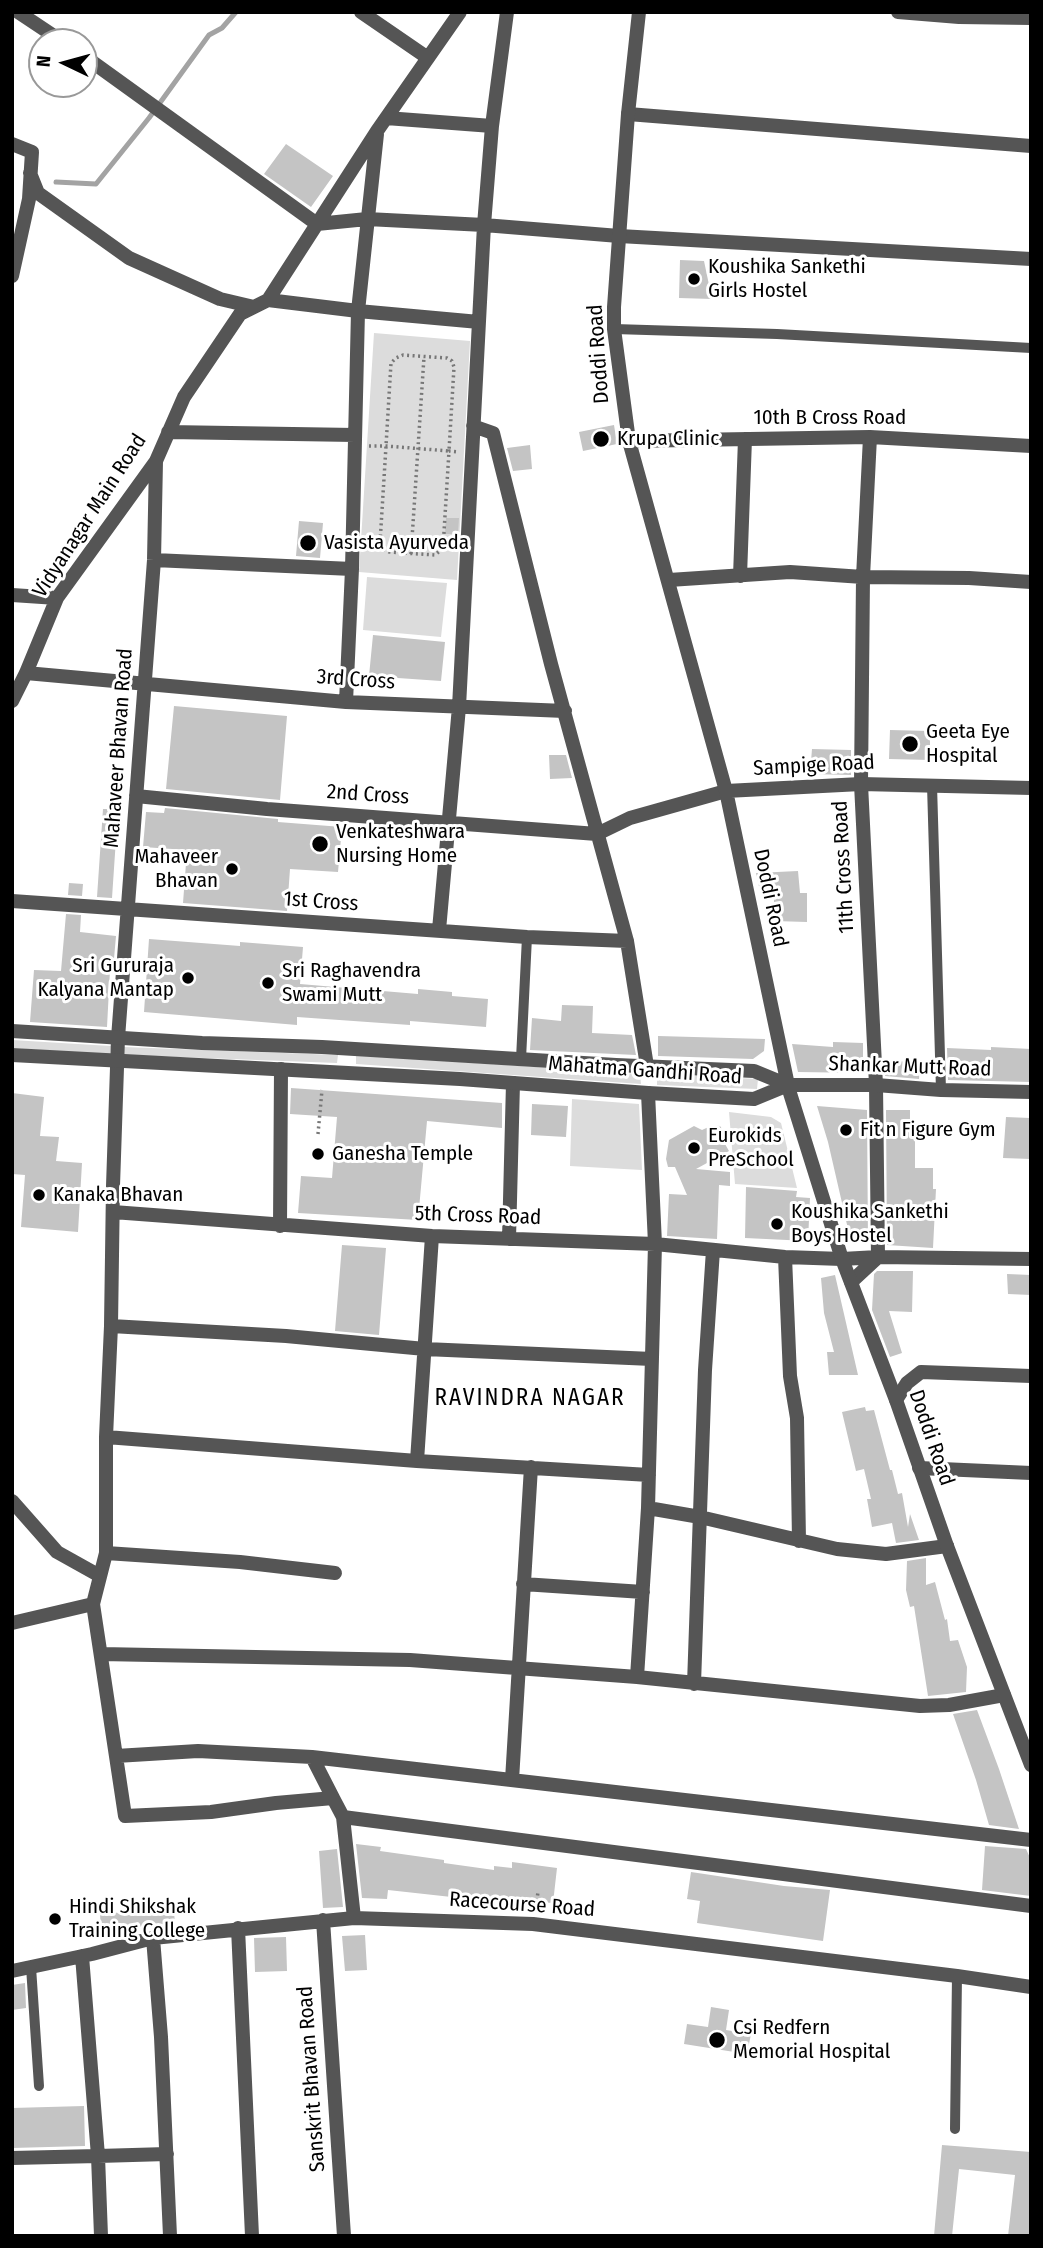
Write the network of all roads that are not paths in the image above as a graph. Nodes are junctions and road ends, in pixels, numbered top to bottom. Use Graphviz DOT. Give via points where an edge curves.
graph roads {
  1 [pos="18,12"];
  2 [pos="361,12"];
  3 [pos="460,12"];
  4 [pos="507,12"];
  5 [pos="639,12"];
  6 [pos="898,12"];
  7 [pos="1031,18"];
  8 [pos="42,28"];
  9 [pos="428,58"];
  10 [pos="98,66"];
  11 [pos="628,114"];
  12 [pos="386,118"];
  13 [pos="492,126"];
  14 [pos="377,131"];
  15 [pos="12,144"];
  16 [pos="1031,146"];
  17 [pos="30,173"];
  18 [pos="367,219"];
  19 [pos="317,223"];
  20 [pos="484,225"];
  21 [pos="619,236"];
  22 [pos="1031,259"];
  23 [pos="12,276"];
  24 [pos="268,300"];
  25 [pos="254,307"];
  26 [pos="358,311"];
  27 [pos="479,322"];
  28 [pos="614,329"];
  29 [pos="1031,348"];
  30 [pos="473,426"];
  31 [pos="168,432"];
  32 [pos="870,437"];
  33 [pos="745,439"];
  34 [pos="355,440"];
  35 [pos="629,441"];
  36 [pos="1031,446"];
  37 [pos="156,461"];
  38 [pos="154,560"];
  39 [pos="352,569"];
  40 [pos="740,576"];
  41 [pos="863,577"];
  42 [pos="669,580"];
  43 [pos="1031,582"];
  44 [pos="12,595"];
  45 [pos="57,598"];
  46 [pos="26,673"];
  47 [pos="145,683"];
  48 [pos="12,701"];
  49 [pos="346,702"];
  50 [pos="459,707"];
  51 [pos="565,711"];
  52 [pos="861,784"];
  53 [pos="932,785"];
  54 [pos="1031,788"];
  55 [pos="726,791"];
  56 [pos="136,796"];
  57 [pos="448,822"];
  58 [pos="597,834"];
  59 [pos="12,901"];
  60 [pos="128,910"];
  61 [pos="439,930"];
  62 [pos="527,937"];
  63 [pos="626,941"];
  64 [pos="12,1031"];
  65 [pos="118,1038"];
  66 [pos="349,1050"];
  67 [pos="12,1055"];
  68 [pos="521,1059"];
  69 [pos="117,1061"];
  70 [pos="647,1066"];
  71 [pos="281,1069"];
  72 [pos="346,1073"];
  73 [pos="513,1083"];
  74 [pos="788,1085"];
  75 [pos="876,1085"];
  76 [pos="941,1090"];
  77 [pos="1031,1092"];
  78 [pos="648,1093"];
  79 [pos="113,1212"];
  80 [pos="280,1226"];
  81 [pos="432,1236"];
  82 [pos="509,1238"];
  83 [pos="655,1244"];
  84 [pos="713,1250"];
  85 [pos="785,1257"];
  86 [pos="878,1257"];
  87 [pos="842,1259"];
  88 [pos="1031,1259"];
  89 [pos="851,1282"];
  90 [pos="111,1326"];
  91 [pos="425,1349"];
  92 [pos="652,1359"];
  93 [pos="1031,1376"];
  94 [pos="896,1400"];
  95 [pos="106,1437"];
  96 [pos="417,1461"];
  97 [pos="531,1467"];
  98 [pos="919,1468"];
  99 [pos="1031,1473"];
  100 [pos="649,1475"];
  101 [pos="12,1501"];
  102 [pos="648,1508"];
  103 [pos="699,1517"];
  104 [pos="799,1541"];
  105 [pos="947,1546"];
  106 [pos="106,1553"];
  107 [pos="335,1573"];
  108 [pos="100,1576"];
  109 [pos="523,1584"];
  110 [pos="643,1592"];
  111 [pos="93,1604"];
  112 [pos="12,1623"];
  113 [pos="101,1654"];
  114 [pos="517,1668"];
  115 [pos="637,1677"];
  116 [pos="694,1684"];
  117 [pos="1004,1695"];
  118 [pos="116,1756"];
  119 [pos="312,1757"];
  120 [pos="1031,1765"];
  121 [pos="512,1780"];
  122 [pos="333,1798"];
  123 [pos="343,1817"];
  124 [pos="1031,1840"];
  125 [pos="1031,1906"];
  126 [pos="354,1918"];
  127 [pos="323,1920"];
  128 [pos="238,1928"];
  129 [pos="153,1938"];
  130 [pos="82,1956"];
  131 [pos="32,1966"];
  132 [pos="12,1971"];
  133 [pos="957,1976"];
  134 [pos="1031,1987"];
  135 [pos="39,2086"];
  136 [pos="955,2129"];
  137 [pos="167,2154"];
  138 [pos="98,2156"];
  139 [pos="12,2158"];
  140 [pos="101,2236"];
  141 [pos="170,2236"];
  142 [pos="252,2236"];
  143 [pos="344,2236"];
  1 -- 8 [label="street"];
  2 -- 9 [label="street"];
  3 -- 9 [label="street"];
  4 -- 13 [label="street"];
  5 -- 11 [label="street, Doddi Road"];
  6 -- 7 [label="street"];
  9 -- 12 [label="street"];
  10 -- 19 [label="street"];
  11 -- 16 [label="street"];
  11 -- 21 [label="street, Doddi Road"];
  12 -- 13 [label="street"];
  12 -- 14 [label="street"];
  13 -- 20 [label="street"];
  14 -- 18 [label="street"];
  14 -- 19 [label="street"];
  15 -- 17 [label="street" via="32,152"];
  17 -- 23 [label="street"];
  17 -- 25 [label="street" via="38,193 130,258 220,299"];
  18 -- 19 [label="street"];
  18 -- 20 [label="street"];
  18 -- 26 [label="street"];
  19 -- 24 [label="street"];
  20 -- 21 [label="street"];
  20 -- 27 [label="street"];
  21 -- 22 [label="street"];
  21 -- 28 [label="street, Doddi Road"];
  24 -- 25 [label="street, Vidyanagar Main Road"];
  24 -- 26 [label="street"];
  25 -- 31 [label="street, Vidyanagar Main Road" via="240,314 184,397"];
  26 -- 27 [label="street"];
  26 -- 34 [label="street"];
  27 -- 30 [label="street"];
  28 -- 29 [label="lane"];
  28 -- 35 [label="street, Doddi Road"];
  30 -- 50 [label="street"];
  30 -- 51 [label="street" via="493,433"];
  31 -- 34 [label="street"];
  31 -- 37 [label="street, Vidyanagar Main Road"];
  32 -- 33 [label="street, 10th B Cross Road"];
  32 -- 36 [label="street, 10th B Cross Road"];
  32 -- 41 [label="street, 11th Cross Road"];
  33 -- 35 [label="street, 10th B Cross Road"];
  33 -- 40 [label="street"];
  34 -- 39 [label="street"];
  35 -- 42 [label="street, Doddi Road"];
  37 -- 38 [label="street, Mahaveer Bhavan Road"];
  37 -- 45 [label="street, Vidyanagar Main Road"];
  38 -- 39 [label="street"];
  38 -- 47 [label="street, Mahaveer Bhavan Road"];
  39 -- 49 [label="street"];
  40 -- 41 [label="street" via="790,572"];
  40 -- 42 [label="street"];
  41 -- 43 [label="street"];
  41 -- 52 [label="street, 11th Cross Road"];
  42 -- 55 [label="street, Doddi Road"];
  44 -- 45 [label="street"];
  45 -- 46 [label="street, Vidyanagar Main Road"];
  46 -- 47 [label="street, 3rd Cross"];
  46 -- 48 [label="street, Vidyanagar Main Road"];
  47 -- 49 [label="street, 3rd Cross"];
  47 -- 56 [label="street, Mahaveer Bhavan Road"];
  49 -- 50 [label="street, 3rd Cross"];
  50 -- 51 [label="street, 3rd Cross"];
  50 -- 57 [label="street"];
  51 -- 58 [label="street"];
  52 -- 53 [label="street, Sampige Road"];
  52 -- 55 [label="street, Sampige Road"];
  52 -- 75 [label="street, 11th Cross Road"];
  53 -- 54 [label="street, Sampige Road"];
  53 -- 76 [label="lane"];
  55 -- 58 [label="street, Sampige Road" via="630,818"];
  55 -- 74 [label="street, Doddi Road"];
  56 -- 57 [label="street, 2nd Cross"];
  56 -- 60 [label="street, Mahaveer Bhavan Road"];
  57 -- 58 [label="street, 2nd Cross"];
  57 -- 61 [label="street"];
  58 -- 63 [label="street"];
  59 -- 60 [label="street, 1st Cross"];
  60 -- 61 [label="street, 1st Cross"];
  60 -- 65 [label="street, Mahaveer Bhavan Road"];
  61 -- 62 [label="street, 1st Cross"];
  62 -- 63 [label="street, 1st Cross"];
  62 -- 68 [label="lane"];
  63 -- 70 [label="street"];
  64 -- 65 [label="street, Mahatma Gandhi Road"];
  65 -- 66 [label="street, Mahatma Gandhi Road"];
  65 -- 69 [label="street, Mahaveer Bhavan Road"];
  66 -- 68 [label="street, Mahatma Gandhi Road"];
  66 -- 72 [label="street"];
  67 -- 69 [label="street, Mahatma Gandhi Road"];
  68 -- 70 [label="street, Mahatma Gandhi Road"];
  69 -- 71 [label="street, Mahatma Gandhi Road"];
  69 -- 79 [label="street, Mahaveer Bhavan Road"];
  70 -- 74 [label="street, Mahatma Gandhi Road" via="754,1071"];
  70 -- 78 [label="street"];
  71 -- 72 [label="street, Mahatma Gandhi Road"];
  71 -- 80 [label="street"];
  72 -- 73 [label="street, Mahatma Gandhi Road"];
  73 -- 78 [label="street, Mahatma Gandhi Road"];
  73 -- 82 [label="street"];
  74 -- 75 [label="street, Shankar Mutt Road"];
  74 -- 78 [label="street, Mahatma Gandhi Road" via="754,1099"];
  74 -- 87 [label="street, Doddi Road"];
  75 -- 76 [label="street, Shankar Mutt Road"];
  75 -- 86 [label="street, 11th Cross Road"];
  76 -- 77 [label="street, Shankar Mutt Road"];
  78 -- 83 [label="street"];
  79 -- 80 [label="street, 5th Cross Road"];
  79 -- 90 [label="street, Mahaveer Bhavan Road"];
  80 -- 81 [label="street, 5th Cross Road"];
  81 -- 82 [label="street, 5th Cross Road"];
  81 -- 91 [label="street"];
  82 -- 83 [label="street, 5th Cross Road"];
  83 -- 84 [label="street, 5th Cross Road"];
  83 -- 92 [label="street"];
  84 -- 85 [label="street, 5th Cross Road"];
  84 -- 103 [label="street"];
  85 -- 87 [label="street, 5th Cross Road"];
  85 -- 104 [label="street" via="790,1376 797,1418"];
  86 -- 87 [label="street, 5th Cross Road"];
  86 -- 88 [label="street, 5th Cross Road"];
  86 -- 89 [label="street"];
  87 -- 89 [label="street, Doddi Road"];
  89 -- 94 [label="street, Doddi Road"];
  90 -- 91 [label="street"];
  90 -- 95 [label="street, Mahaveer Bhavan Road"];
  91 -- 92 [label="street"];
  91 -- 96 [label="street"];
  92 -- 100 [label="street"];
  93 -- 94 [label="street" via="921,1372"];
  94 -- 98 [label="street, Doddi Road"];
  95 -- 96 [label="street"];
  95 -- 106 [label="street, Mahaveer Bhavan Road"];
  96 -- 97 [label="street"];
  97 -- 100 [label="street"];
  97 -- 109 [label="street"];
  98 -- 99 [label="street"];
  98 -- 105 [label="street, Doddi Road"];
  100 -- 102 [label="street"];
  101 -- 108 [label="street" via="57,1552"];
  102 -- 103 [label="street"];
  102 -- 110 [label="street"];
  103 -- 104 [label="street"];
  103 -- 116 [label="street"];
  104 -- 105 [label="street" via="886,1554"];
  105 -- 117 [label="street, Doddi Road"];
  106 -- 107 [label="street"];
  106 -- 108 [label="street, Mahaveer Bhavan Road"];
  108 -- 111 [label="street, Mahaveer Bhavan Road"];
  109 -- 110 [label="street"];
  109 -- 114 [label="street"];
  110 -- 115 [label="street"];
  111 -- 112 [label="street"];
  111 -- 113 [label="street"];
  113 -- 114 [label="street" via="410,1660"];
  113 -- 118 [label="street"];
  114 -- 115 [label="street"];
  114 -- 121 [label="street"];
  115 -- 116 [label="street"];
  116 -- 117 [label="street" via="920,1706"];
  117 -- 120 [label="street, Doddi Road"];
  118 -- 119 [label="street" via="198,1751"];
  118 -- 122 [label="street" via="125,1816"];
  119 -- 121 [label="street"];
  119 -- 122 [label="street"];
  121 -- 124 [label="street"];
  122 -- 123 [label="street"];
  123 -- 125 [label="street"];
  123 -- 126 [label="street"];
  126 -- 127 [label="street, Racecourse Road"];
  126 -- 133 [label="street, Racecourse Road" via="533,1924"];
  127 -- 128 [label="street, Racecourse Road"];
  127 -- 143 [label="street, Sanskrit Bhavan Road"];
  128 -- 129 [label="street, Racecourse Road"];
  128 -- 142 [label="street"];
  129 -- 130 [label="street, Racecourse Road"];
  129 -- 137 [label="street"];
  130 -- 131 [label="street, Racecourse Road"];
  130 -- 138 [label="street"];
  131 -- 132 [label="street, Racecourse Road"];
  131 -- 135 [label="lane"];
  133 -- 134 [label="street, Racecourse Road"];
  133 -- 136 [label="lane"];
  137 -- 138 [label="street"];
  137 -- 141 [label="street"];
  138 -- 139 [label="street"];
  138 -- 140 [label="street"];
}
